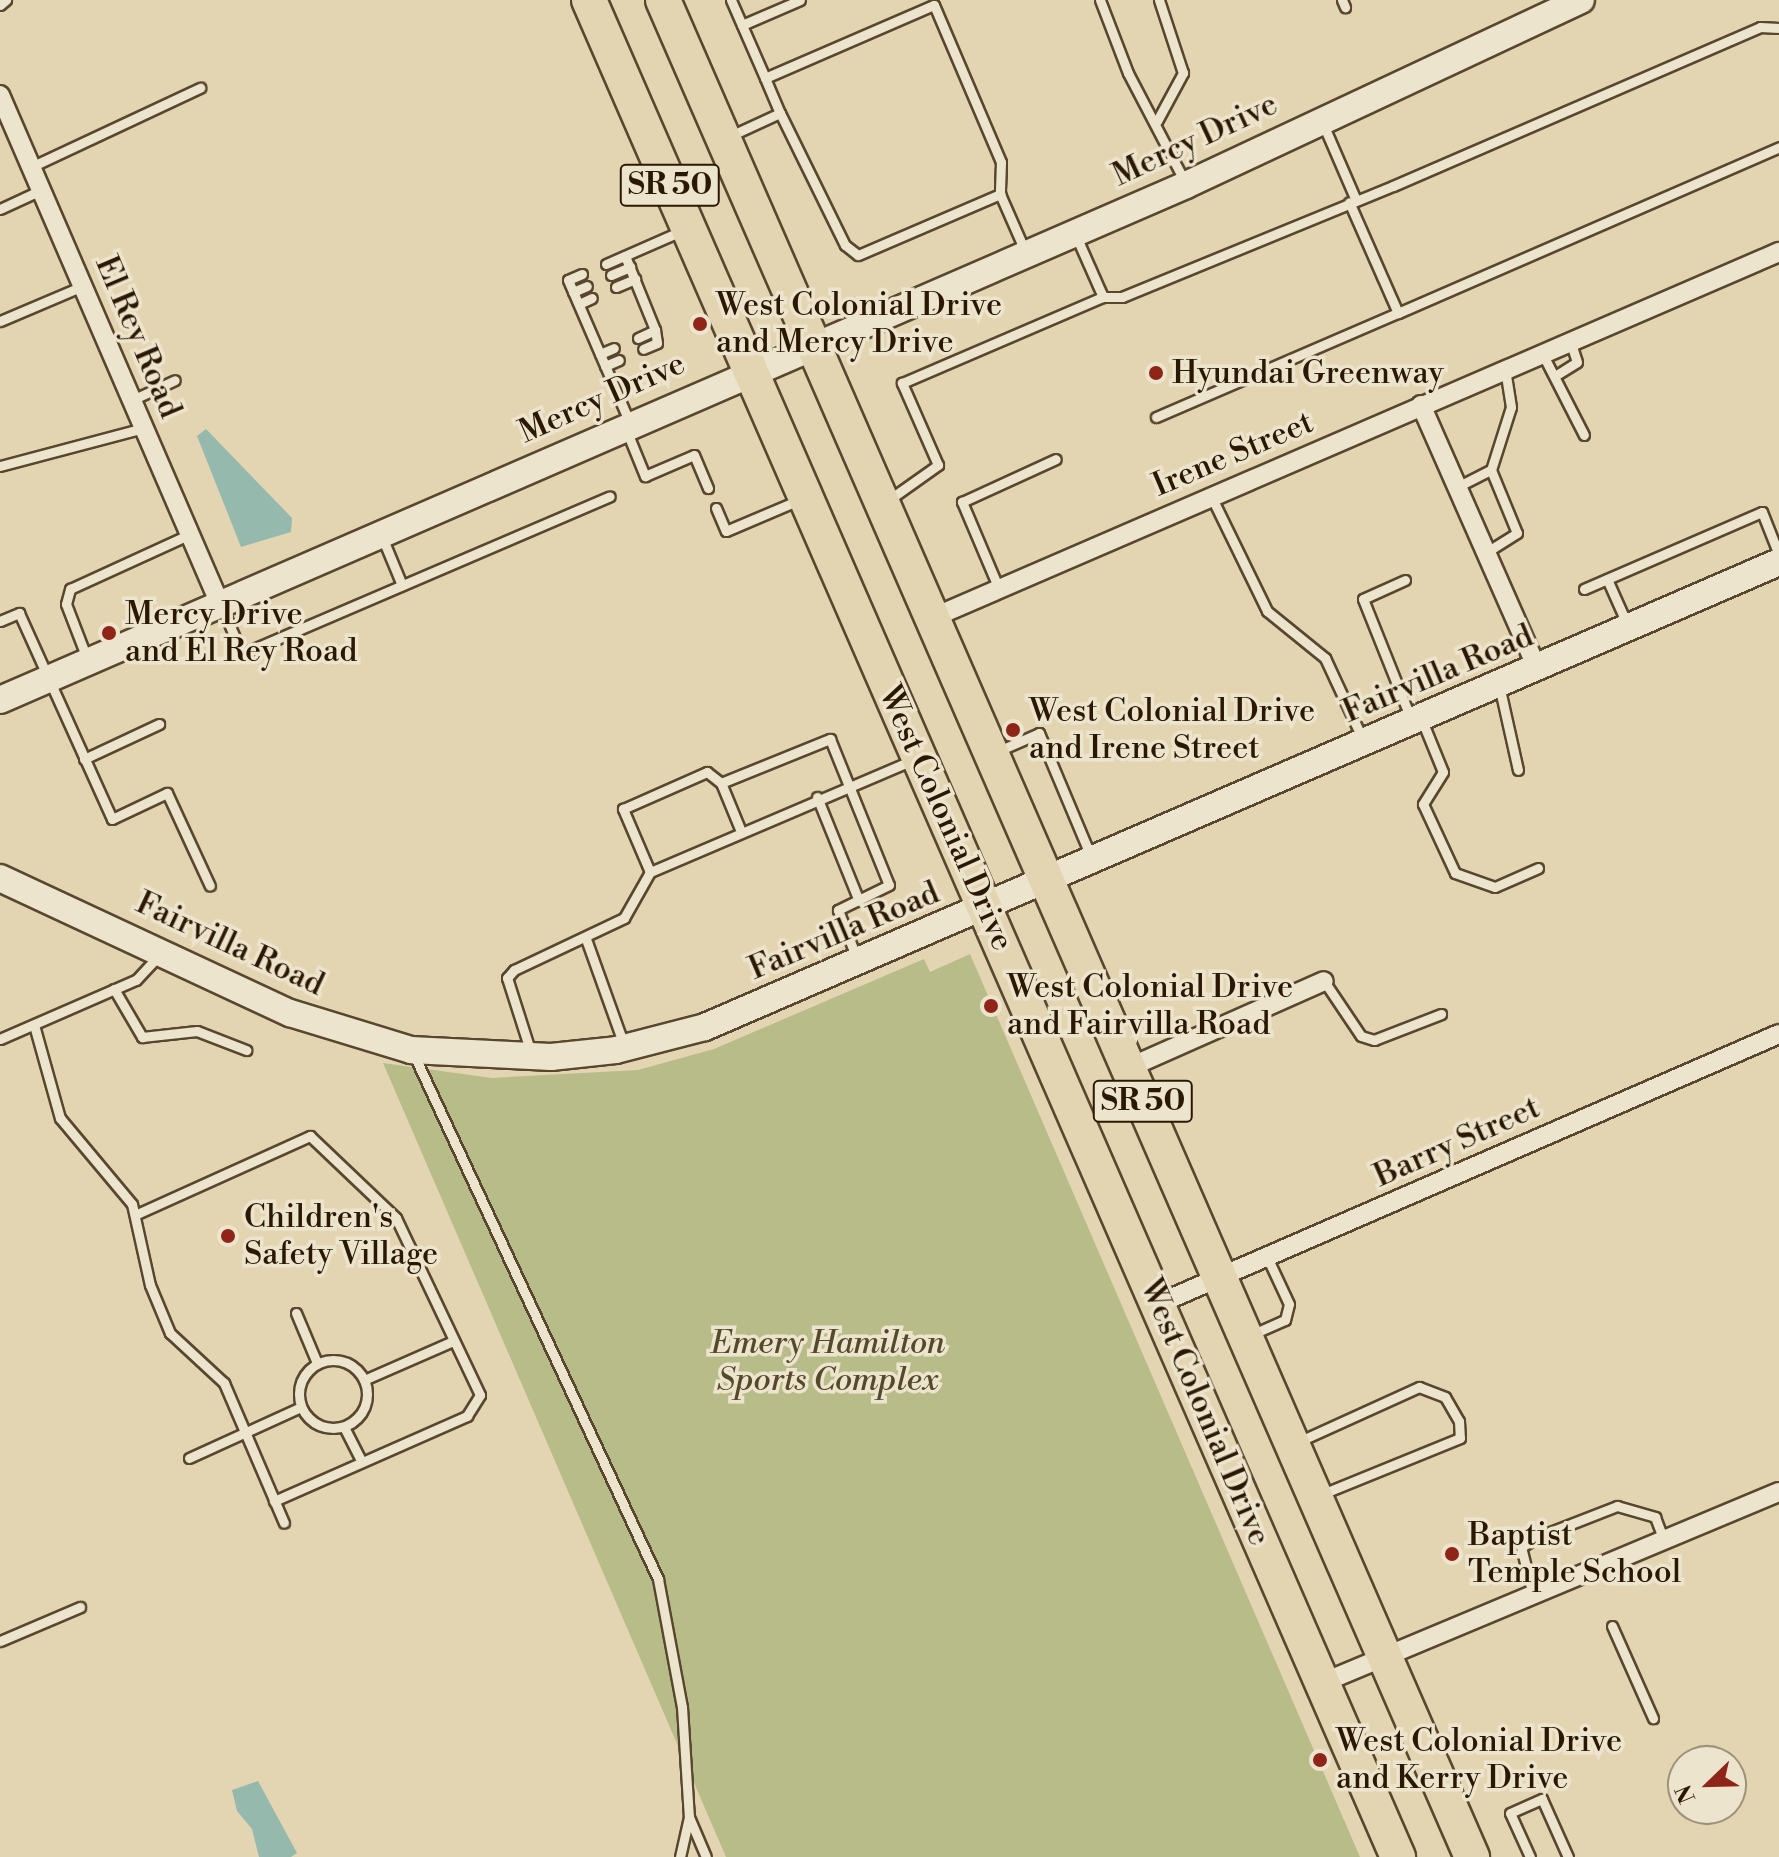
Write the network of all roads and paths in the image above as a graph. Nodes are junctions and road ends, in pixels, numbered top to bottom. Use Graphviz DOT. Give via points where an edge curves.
graph roads {
  1 [pos="6,0"];
  2 [pos="589,0"];
  3 [pos="663,0"];
  4 [pos="731,0"];
  5 [pos="800,0"];
  6 [pos="1100,0"];
  7 [pos="1159,0"];
  8 [pos="1581,0"];
  9 [pos="933,2"];
  10 [pos="0,5"];
  11 [pos="742,25"];
  12 [pos="1779,28"];
  13 [pos="765,78"];
  14 [pos="200,88"];
  15 [pos="0,95"];
  16 [pos="780,113"];
  17 [pos="1320,118"];
  18 [pos="1157,121"];
  19 [pos="723,139"];
  20 [pos="1779,147"];
  21 [pos="31,167"];
  22 [pos="1186,185"];
  23 [pos="41,190"];
  24 [pos="1000,194"];
  25 [pos="1352,200"];
  26 [pos="0,209"];
  27 [pos="688,228"];
  28 [pos="1075,233"];
  29 [pos="1779,252"];
  30 [pos="1026,254"];
  31 [pos="625,256"];
  32 [pos="606,264"];
  33 [pos="630,267"];
  34 [pos="582,274"];
  35 [pos="611,275"];
  36 [pos="635,279"];
  37 [pos="83,286"];
  38 [pos="587,286"];
  39 [pos="616,287"];
  40 [pos="573,292"];
  41 [pos="1103,297"];
  42 [pos="592,298"];
  43 [pos="579,304"];
  44 [pos="1398,313"];
  45 [pos="0,321"];
  46 [pos="655,330"];
  47 [pos="638,338"];
  48 [pos="1570,341"];
  49 [pos="813,345"];
  50 [pos="614,348"];
  51 [pos="643,349"];
  52 [pos="1542,353"];
  53 [pos="600,354"];
  54 [pos="619,360"];
  55 [pos="605,366"];
  56 [pos="1505,369"];
  57 [pos="751,371"];
  58 [pos="1558,374"];
  59 [pos="175,380"];
  60 [pos="132,400"];
  61 [pos="1421,405"];
  62 [pos="1156,417"];
  63 [pos="627,424"];
  64 [pos="144,428"];
  65 [pos="1584,435"];
  66 [pos="1056,459"];
  67 [pos="0,466"];
  68 [pos="1491,470"];
  69 [pos="1457,487"];
  70 [pos="708,488"];
  71 [pos="610,496"];
  72 [pos="1211,496"];
  73 [pos="806,497"];
  74 [pos="882,504"];
  75 [pos="716,508"];
  76 [pos="380,533"];
  77 [pos="190,534"];
  78 [pos="1486,552"];
  79 [pos="1779,555"];
  80 [pos="1779,562"];
  81 [pos="1607,579"];
  82 [pos="1405,580"];
  83 [pos="402,585"];
  84 [pos="999,589"];
  85 [pos="1584,589"];
  86 [pos="220,604"];
  87 [pos="932,618"];
  88 [pos="0,621"];
  89 [pos="1629,629"];
  90 [pos="88,662"];
  91 [pos="1537,668"];
  92 [pos="47,680"];
  93 [pos="1499,685"];
  94 [pos="0,700"];
  95 [pos="1416,720"];
  96 [pos="159,724"];
  97 [pos="1364,743"];
  98 [pos="991,754"];
  99 [pos="920,757"];
  100 [pos="84,759"];
  101 [pos="1518,770"];
  102 [pos="721,783"];
  103 [pos="849,785"];
  104 [pos="817,797"];
  105 [pos="740,829"];
  106 [pos="1093,860"];
  107 [pos="1538,868"];
  108 [pos="650,872"];
  109 [pos="0,878"];
  110 [pos="1047,880"];
  111 [pos="210,886"];
  112 [pos="859,901"];
  113 [pos="985,908"];
  114 [pos="586,939"];
  115 [pos="162,951"];
  116 [pos="858,962"];
  117 [pos="1324,981"];
  118 [pos="114,989"];
  119 [pos="1441,1014"];
  120 [pos="34,1025"];
  121 [pos="1779,1034"];
  122 [pos="0,1039"];
  123 [pos="625,1048"];
  124 [pos="246,1050"];
  125 [pos="411,1050"];
  126 [pos="532,1057"];
  127 [pos="1128,1068"];
  128 [pos="137,1214"];
  129 [pos="1267,1257"];
  130 [pos="1220,1277"];
  131 [pos="1158,1304"];
  132 [pos="296,1313"];
  133 [pos="1246,1337"];
  134 [pos="453,1341"];
  135 [pos="317,1363"];
  136 [pos="364,1380"];
  137 [pos="301,1407"];
  138 [pos="344,1427"];
  139 [pos="245,1432"];
  140 [pos="1305,1438"];
  141 [pos="189,1458"];
  142 [pos="362,1462"];
  143 [pos="1329,1491"];
  144 [pos="1779,1492"];
  145 [pos="274,1501"];
  146 [pos="284,1523"];
  147 [pos="1664,1541"];
  148 [pos="1533,1595"];
  149 [pos="80,1607"];
  150 [pos="1612,1626"];
  151 [pos="0,1641"];
  152 [pos="1384,1657"];
  153 [pos="1322,1683"];
  154 [pos="1653,1718"];
  155 [pos="689,1817"];
  156 [pos="680,1857"];
  157 [pos="706,1857"];
  158 [pos="1398,1857"];
  159 [pos="1472,1857"];
  160 [pos="1530,1857"];
  161 [pos="1568,1857"];
  1 -- 10 [label="lane"];
  2 -- 27 [label="highway, West Colonial Drive / SR 50"];
  3 -- 19 [label="highway, West Colonial Drive / SR 50"];
  4 -- 11 [label="lane"];
  5 -- 11 [label="lane"];
  6 -- 18 [label="lane" via="1128,73"];
  7 -- 18 [label="lane" via="1183,73"];
  8 -- 17 [label="street, Mercy Drive"];
  9 -- 13 [label="lane"];
  9 -- 24 [label="lane" via="1001,162"];
  11 -- 13 [label="lane"];
  12 -- 25 [label="lane" via="1760,27"];
  13 -- 16 [label="lane"];
  14 -- 21 [label="lane"];
  15 -- 21 [label="street, El Rey Road"];
  16 -- 19 [label="lane"];
  16 -- 24 [label="lane" via="845,245 858,255"];
  17 -- 22 [label="street, Mercy Drive"];
  17 -- 25 [label="lane"];
  18 -- 22 [label="lane"];
  19 -- 49 [label="highway, West Colonial Drive / SR 50"];
  20 -- 44 [label="lane"];
  21 -- 23 [label="street, El Rey Road"];
  22 -- 28 [label="street, Mercy Drive"];
  23 -- 26 [label="lane"];
  23 -- 37 [label="street, El Rey Road"];
  24 -- 30 [label="lane"];
  25 -- 41 [label="lane" via="1122,297"];
  25 -- 44 [label="lane"];
  27 -- 31 [label="lane"];
  27 -- 57 [label="highway, West Colonial Drive / SR 50"];
  28 -- 30 [label="street, Mercy Drive"];
  28 -- 41 [label="lane"];
  29 -- 48 [label="street, Irene Street"];
  30 -- 49 [label="street, Mercy Drive"];
  31 -- 32 [label="lane"];
  31 -- 33 [label="lane"];
  33 -- 35 [label="lane"];
  33 -- 36 [label="lane"];
  34 -- 40 [label="lane" via="568,280"];
  36 -- 39 [label="lane"];
  36 -- 46 [label="lane"];
  37 -- 45 [label="lane"];
  37 -- 60 [label="street, El Rey Road"];
  38 -- 40 [label="lane"];
  40 -- 43 [label="lane"];
  41 -- 74 [label="lane" via="902,383 938,465"];
  42 -- 43 [label="lane"];
  43 -- 53 [label="lane"];
  44 -- 62 [label="lane"];
  46 -- 47 [label="lane"];
  46 -- 51 [label="lane" via="657,343"];
  48 -- 52 [label="street, Irene Street"];
  48 -- 58 [label="lane" via="1577,362"];
  49 -- 57 [label="street, Mercy Drive"];
  49 -- 74 [label="highway, West Colonial Drive / SR 50"];
  50 -- 53 [label="lane"];
  52 -- 56 [label="street, Irene Street"];
  52 -- 58 [label="lane"];
  53 -- 55 [label="lane"];
  54 -- 55 [label="lane"];
  55 -- 63 [label="lane"];
  56 -- 61 [label="street, Irene Street"];
  56 -- 68 [label="lane" via="1511,407"];
  57 -- 63 [label="street, Mercy Drive"];
  57 -- 73 [label="highway, West Colonial Drive / SR 50"];
  58 -- 65 [label="lane"];
  59 -- 60 [label="lane"];
  60 -- 64 [label="street, El Rey Road"];
  61 -- 69 [label="street"];
  61 -- 72 [label="street, Irene Street"];
  63 -- 70 [label="lane" via="645,476 694,455"];
  63 -- 76 [label="street, Mercy Drive"];
  64 -- 67 [label="lane"];
  64 -- 77 [label="street, El Rey Road"];
  66 -- 84 [label="lane" via="962,502"];
  68 -- 69 [label="lane"];
  68 -- 78 [label="lane" via="1517,533"];
  69 -- 78 [label="street"];
  71 -- 83 [label="lane"];
  72 -- 84 [label="street, Irene Street"];
  72 -- 97 [label="lane" via="1267,611 1325,658"];
  73 -- 75 [label="lane" via="726,531"];
  73 -- 99 [label="highway, West Colonial Drive / SR 50"];
  74 -- 87 [label="highway, West Colonial Drive / SR 50"];
  76 -- 83 [label="lane"];
  76 -- 86 [label="street, Mercy Drive"];
  77 -- 86 [label="street, El Rey Road"];
  77 -- 90 [label="lane" via="70,589 66,604"];
  78 -- 91 [label="street"];
  79 -- 81 [label="lane" via="1762,512"];
  80 -- 89 [label="street, Fairvilla Road"];
  81 -- 85 [label="lane"];
  81 -- 89 [label="lane"];
  82 -- 95 [label="lane" via="1363,599"];
  83 -- 86 [label="lane" via="242,654"];
  84 -- 87 [label="street, Irene Street"];
  86 -- 90 [label="street, Mercy Drive"];
  87 -- 98 [label="highway, West Colonial Drive / SR 50"];
  88 -- 92 [label="lane" via="19,613"];
  89 -- 91 [label="street, Fairvilla Road"];
  90 -- 92 [label="street, Mercy Drive"];
  91 -- 93 [label="street, Fairvilla Road"];
  92 -- 94 [label="street, Mercy Drive"];
  92 -- 100 [label="lane"];
  93 -- 95 [label="street, Fairvilla Road"];
  93 -- 101 [label="lane"];
  95 -- 97 [label="street, Fairvilla Road"];
  95 -- 107 [label="lane" via="1443,772 1423,804 1455,873 1495,887"];
  96 -- 100 [label="lane"];
  97 -- 106 [label="street, Fairvilla Road"];
  98 -- 106 [label="lane" via="1039,733"];
  98 -- 110 [label="highway, West Colonial Drive / SR 50"];
  99 -- 103 [label="lane"];
  99 -- 113 [label="highway, West Colonial Drive / SR 50"];
  100 -- 111 [label="lane" via="112,819 167,793"];
  102 -- 103 [label="lane" via="830,739"];
  102 -- 105 [label="lane"];
  102 -- 108 [label="lane" via="707,772 623,809"];
  103 -- 104 [label="lane"];
  103 -- 112 [label="lane" via="889,885"];
  104 -- 105 [label="lane"];
  104 -- 112 [label="lane"];
  105 -- 108 [label="lane"];
  106 -- 110 [label="street, Fairvilla Road"];
  108 -- 114 [label="lane" via="624,918"];
  109 -- 115 [label="street, Fairvilla Road"];
  110 -- 113 [label="street, Fairvilla Road"];
  110 -- 127 [label="highway, West Colonial Drive / SR 50"];
  112 -- 116 [label="lane" via="837,913"];
  113 -- 116 [label="street, Fairvilla Road"];
  113 -- 131 [label="highway, West Colonial Drive / SR 50"];
  114 -- 123 [label="lane"];
  114 -- 126 [label="lane" via="507,978"];
  115 -- 118 [label="lane" via="151,970"];
  115 -- 125 [label="street, Fairvilla Road" via="290,1013"];
  116 -- 123 [label="street, Fairvilla Road" via="705,1027"];
  117 -- 119 [label="lane" via="1353,1027 1374,1040"];
  117 -- 127 [label="street"];
  118 -- 120 [label="lane"];
  118 -- 124 [label="lane" via="142,1037 197,1031"];
  120 -- 122 [label="lane"];
  120 -- 128 [label="lane" via="60,1118 114,1173"];
  121 -- 129 [label="street, Barry Street"];
  123 -- 126 [label="street, Fairvilla Road"];
  125 -- 126 [label="street, Fairvilla Road"];
  125 -- 155 [label="lane" via="658,1579 682,1707"];
  127 -- 130 [label="highway, West Colonial Drive / SR 50"];
  128 -- 134 [label="lane" via="310,1136 396,1218"];
  128 -- 139 [label="lane" via="150,1285 170,1333 224,1383"];
  129 -- 130 [label="street, Barry Street"];
  129 -- 133 [label="lane" via="1289,1304 1285,1320"];
  130 -- 131 [label="street, Barry Street"];
  130 -- 133 [label="highway, West Colonial Drive / SR 50"];
  131 -- 153 [label="highway, West Colonial Drive / SR 50"];
  132 -- 135 [label="lane"];
  133 -- 140 [label="highway, West Colonial Drive / SR 50"];
  134 -- 136 [label="lane"];
  134 -- 142 [label="lane" via="480,1395 473,1409"];
  135 -- 136 [label="lane" via="343,1361"];
  135 -- 137 [label="lane" via="300,1382"];
  136 -- 138 [label="lane" via="363,1410"];
  137 -- 138 [label="lane" via="318,1426"];
  137 -- 139 [label="lane"];
  138 -- 142 [label="lane"];
  139 -- 141 [label="lane"];
  139 -- 145 [label="lane"];
  140 -- 143 [label="highway, West Colonial Drive / SR 50"];
  140 -- 143 [label="lane" via="1419,1387 1451,1404 1460,1438"];
  142 -- 145 [label="lane"];
  143 -- 152 [label="highway, West Colonial Drive / SR 50"];
  144 -- 147 [label="street"];
  145 -- 146 [label="lane"];
  147 -- 148 [label="street"];
  147 -- 148 [label="lane" via="1655,1517 1617,1506 1540,1536 1521,1547"];
  148 -- 152 [label="street"];
  149 -- 151 [label="lane"];
  150 -- 154 [label="lane"];
  152 -- 153 [label="street"];
  152 -- 159 [label="highway, West Colonial Drive / SR 50"];
  153 -- 158 [label="highway, West Colonial Drive / SR 50"];
  155 -- 156 [label="lane"];
  155 -- 157 [label="lane"];
  160 -- 161 [label="lane" via="1510,1813 1542,1799"];
}
